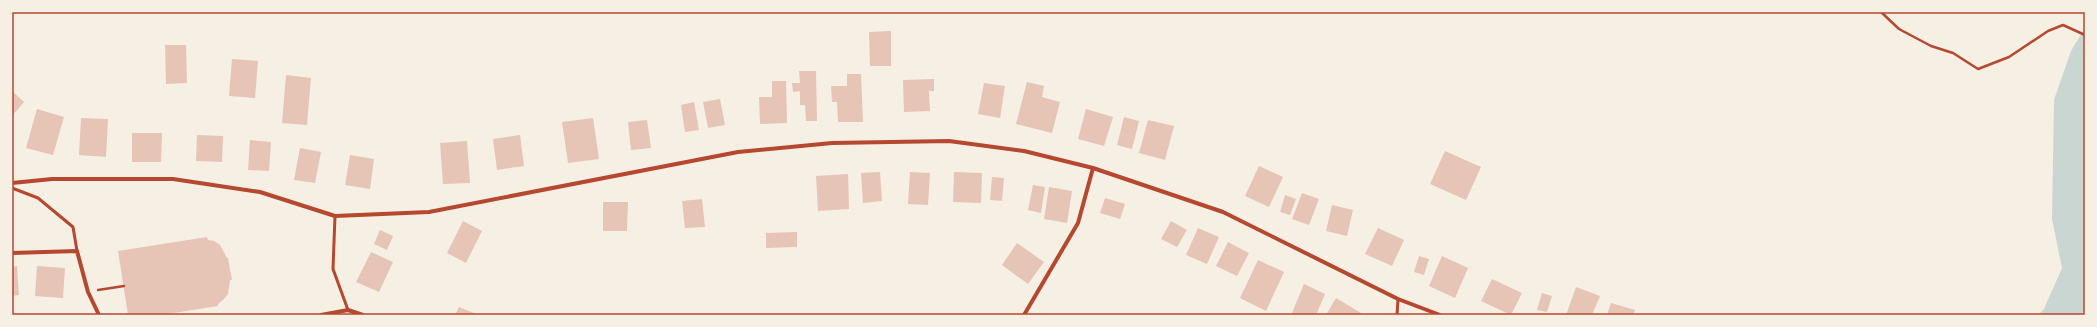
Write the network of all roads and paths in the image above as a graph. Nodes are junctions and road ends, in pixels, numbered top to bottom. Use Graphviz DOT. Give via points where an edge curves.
graph roads {
  1 [pos="1881,12"];
  2 [pos="2085,35"];
  3 [pos="1093,168"];
  4 [pos="12,183"];
  5 [pos="12,188"];
  6 [pos="335,216"];
  7 [pos="77,251"];
  8 [pos="12,252"];
  9 [pos="124,286"];
  10 [pos="88,292"];
  11 [pos="1398,299"];
  12 [pos="348,310"];
  13 [pos="100,315"];
  14 [pos="321,315"];
  15 [pos="363,315"];
  16 [pos="1024,315"];
  17 [pos="1397,315"];
  18 [pos="1440,315"];
  1 -- 2 [label="path" via="1899,29 1931,46 1953,53 1978,69 2009,57 2048,31 2063,26"];
  3 -- 6 [label="street" via="1024,152 949,141 832,143 738,152 429,212"];
  3 -- 11 [label="street" via="1223,212"];
  3 -- 16 [label="street" via="1078,223"];
  4 -- 6 [label="street" via="52,179 173,179 260,192"];
  5 -- 7 [label="lane" via="38,198 73,227"];
  6 -- 12 [label="lane" via="333,269"];
  7 -- 8 [label="street"];
  7 -- 10 [label="street"];
  9 -- 10 [label="path"];
  10 -- 13 [label="street"];
  11 -- 17 [label="lane"];
  11 -- 18 [label="street"];
  12 -- 14 [label="street"];
  12 -- 15 [label="street"];
}
